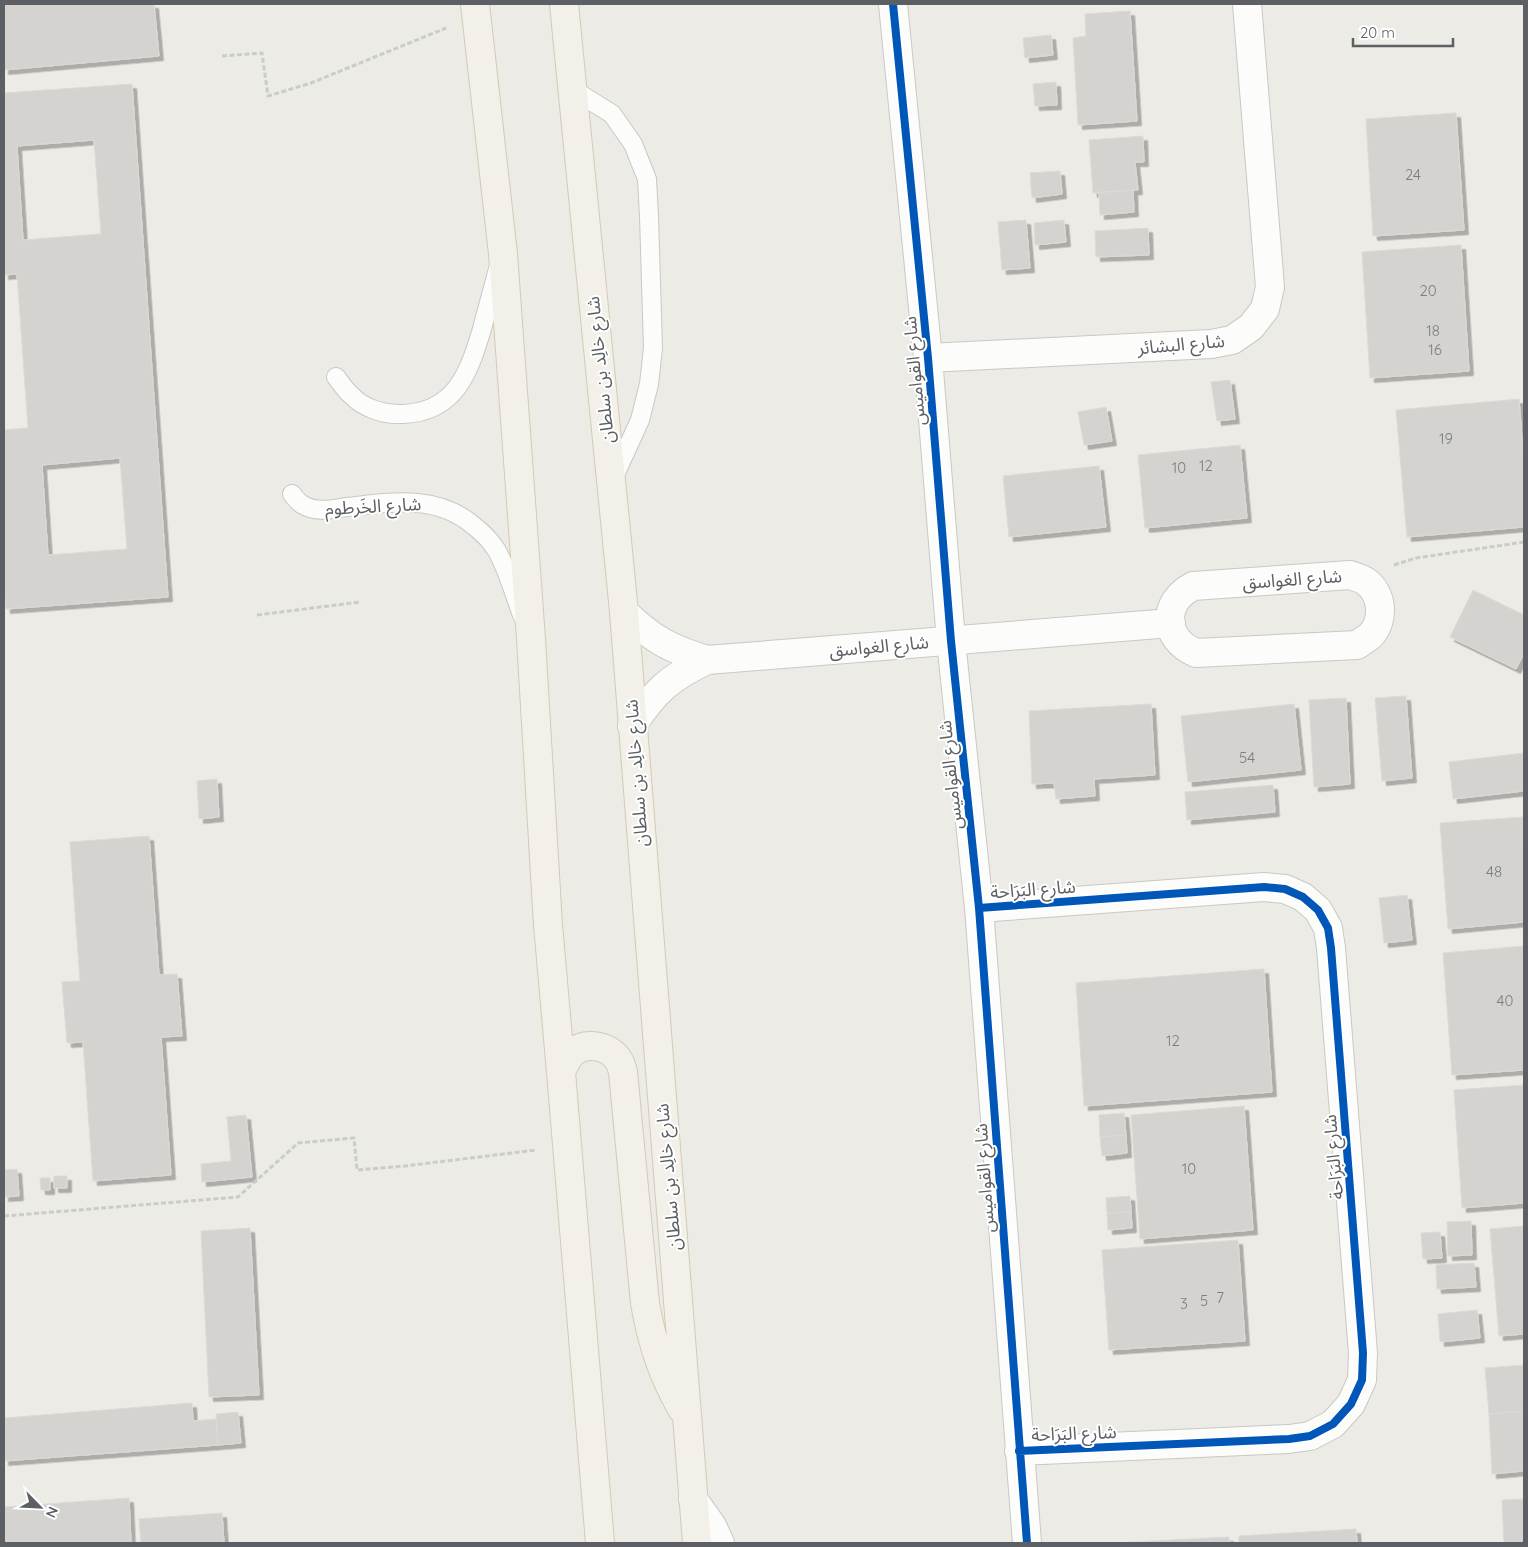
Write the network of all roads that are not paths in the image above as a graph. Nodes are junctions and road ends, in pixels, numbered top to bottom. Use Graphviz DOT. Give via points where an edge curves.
graph roads {
  1 [pos="564,4"];
  2 [pos="892,4"];
  3 [pos="1247,4"];
  4 [pos="476,10"];
  5 [pos="572,89"];
  6 [pos="503,254"];
  7 [pos="928,358"];
  8 [pos="336,377"];
  9 [pos="611,482"];
  10 [pos="292,494"];
  11 [pos="624,612"];
  12 [pos="1171,623"];
  13 [pos="532,640"];
  14 [pos="951,640"];
  15 [pos="707,660"];
  16 [pos="632,726"];
  17 [pos="979,908"];
  18 [pos="561,1072"];
  19 [pos="688,1419"];
  20 [pos="1019,1451"];
  21 [pos="693,1499"];
  22 [pos="600,1543"];
  23 [pos="697,1543"];
  24 [pos="720,1543"];
  25 [pos="1027,1543"];
  1 -- 5 [label="main road, شارع خالِد بن سلطان"];
  2 -- 7 [label="street, شارع القواميس"];
  3 -- 7 [label="street, شارع البشائر" via="1270,288 1265,309 1251,327 1232,340 1211,344"];
  4 -- 6 [label="main road"];
  5 -- 9 [label="main road, شارع خالِد بن سلطان"];
  5 -- 9 [label="lane" via="612,114 633,144 647,179 653,311 649,384 640,420"];
  6 -- 8 [label="lane" via="468,371 456,391 438,405 416,414 393,415 370,409 351,396"];
  6 -- 13 [label="main road"];
  7 -- 14 [label="street, شارع القواميس"];
  9 -- 11 [label="main road, شارع خالِد بن سلطان"];
  10 -- 13 [label="lane, شارع الخَرطوم" via="302,505 316,509 414,502 434,504 469,521 496,550"];
  11 -- 15 [label="street, شارع الغواسق" via="662,643"];
  11 -- 16 [label="main road, شارع خالِد بن سلطان"];
  12 -- 12 [label="street, شارع الغواسق" via="1175,600 1193,586 1350,575 1365,581 1376,592 1381,607 1379,623 1370,636 1356,644 1196,653 1178,642"];
  12 -- 14 [label="street, شارع الغواسق"];
  13 -- 18 [label="main road" via="548,925"];
  14 -- 15 [label="street, شارع الغواسق"];
  14 -- 17 [label="street, شارع القواميس"];
  15 -- 16 [label="street, شارع الغواسق" via="664,686 646,704"];
  16 -- 19 [label="main road, شارع خالِد بن سلطان"];
  17 -- 20 [label="street, شارع القواميس"];
  17 -- 20 [label="street, شارع البَرَاحة" via="1264,887 1285,888 1318,910 1328,928 1331,948 1363,1353 1362,1380 1351,1404 1333,1424 1310,1436"];
  18 -- 19 [label="main road" via="574,1051 598,1046 610,1051 623,1072 650,1334 672,1392"];
  18 -- 22 [label="main road"];
  19 -- 21 [label="main road, شارع خالِد بن سلطان"];
  20 -- 25 [label="street, شارع القواميس"];
  21 -- 23 [label="main road, شارع خالِد بن سلطان"];
  21 -- 24 [label="street"];
}
